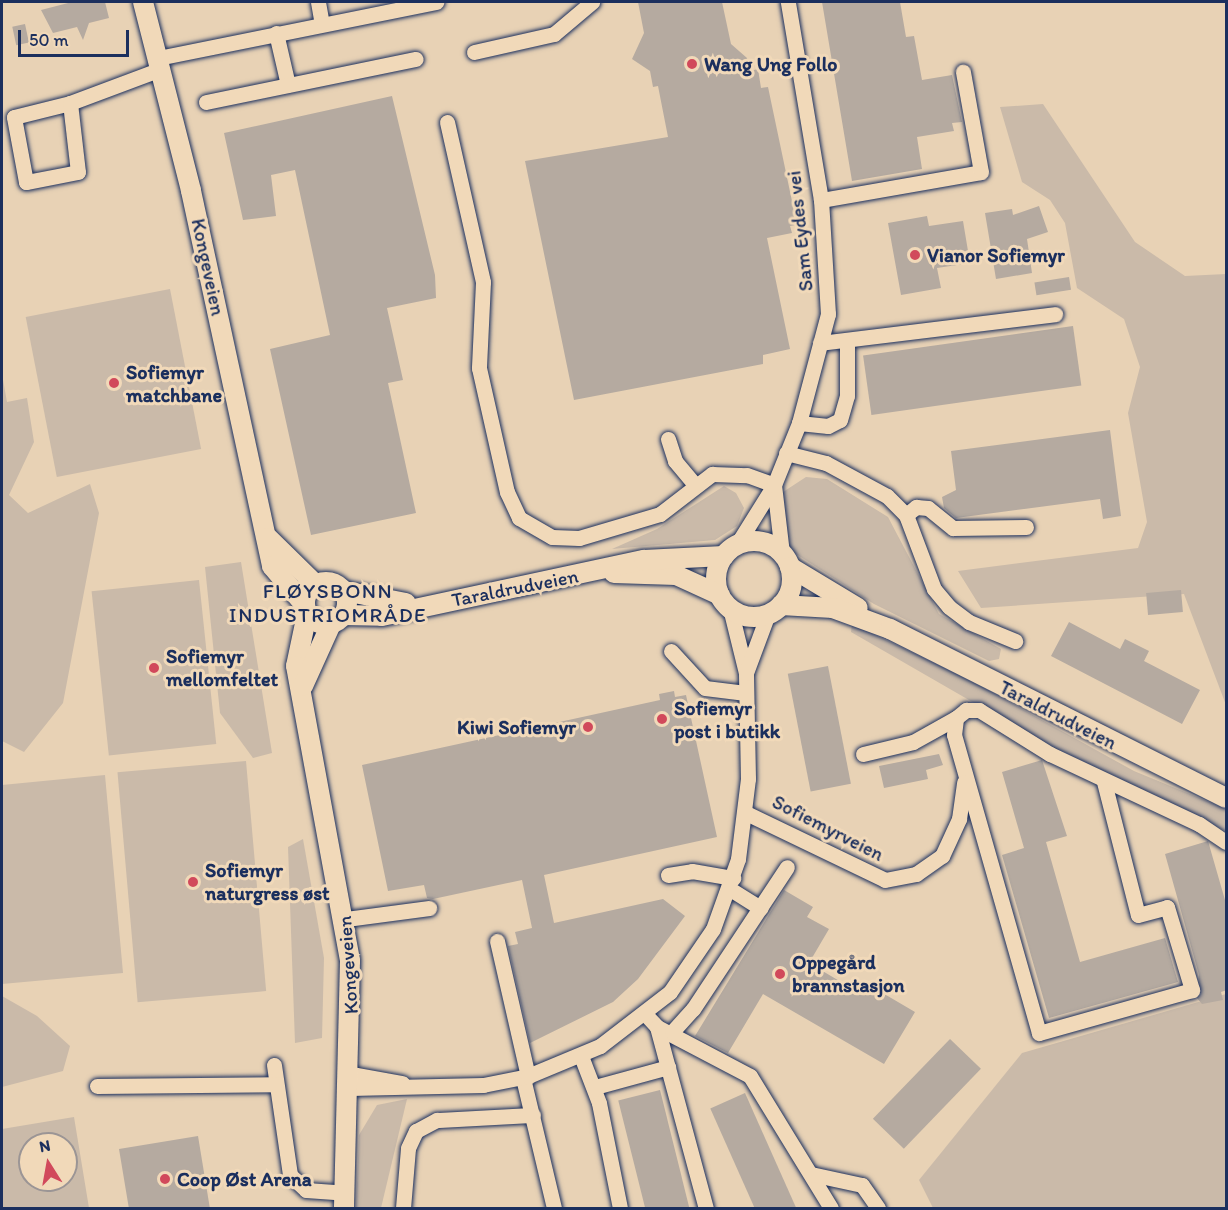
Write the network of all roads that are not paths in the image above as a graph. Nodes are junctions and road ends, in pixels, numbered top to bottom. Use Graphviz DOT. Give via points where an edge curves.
graph roads {
  1 [pos="143,2"];
  2 [pos="318,2"];
  3 [pos="436,2"];
  4 [pos="592,2"];
  5 [pos="788,2"];
  6 [pos="322,24"];
  7 [pos="276,33"];
  8 [pos="474,52"];
  9 [pos="416,59"];
  10 [pos="159,64"];
  11 [pos="963,72"];
  12 [pos="288,85"];
  13 [pos="206,102"];
  14 [pos="70,103"];
  15 [pos="447,122"];
  16 [pos="820,200"];
  17 [pos="1055,314"];
  18 [pos="847,341"];
  19 [pos="820,343"];
  20 [pos="799,423"];
  21 [pos="668,439"];
  22 [pos="786,453"];
  23 [pos="694,484"];
  24 [pos="774,485"];
  25 [pos="906,515"];
  26 [pos="1026,527"];
  27 [pos="265,535"];
  28 [pos="730,551"];
  29 [pos="786,560"];
  30 [pos="603,572"];
  31 [pos="315,584"];
  32 [pos="344,591"];
  33 [pos="725,602"];
  34 [pos="426,604"];
  35 [pos="306,609"];
  36 [pos="775,610"];
  37 [pos="337,620"];
  38 [pos="890,629"];
  39 [pos="1015,641"];
  40 [pos="671,651"];
  41 [pos="746,673"];
  42 [pos="302,689"];
  43 [pos="746,693"];
  44 [pos="956,718"];
  45 [pos="863,754"];
  46 [pos="964,772"];
  47 [pos="1104,782"];
  48 [pos="1227,798"];
  49 [pos="746,813"];
  50 [pos="1227,842"];
  51 [pos="787,867"];
  52 [pos="668,875"];
  53 [pos="731,884"];
  54 [pos="429,908"];
  55 [pos="760,908"];
  56 [pos="346,919"];
  57 [pos="497,942"];
  58 [pos="646,1015"];
  59 [pos="665,1030"];
  60 [pos="582,1056"];
  61 [pos="274,1065"];
  62 [pos="668,1067"];
  63 [pos="525,1077"];
  64 [pos="351,1081"];
  65 [pos="276,1084"];
  66 [pos="97,1086"];
  67 [pos="595,1087"];
  68 [pos="533,1115"];
  69 [pos="811,1174"];
  70 [pos="345,1201"];
  71 [pos="403,1209"];
  72 [pos="554,1209"];
  73 [pos="620,1209"];
  74 [pos="706,1209"];
  75 [pos="831,1209"];
  76 [pos="878,1209"];
  1 -- 10 [label="main road, Kongeveien"];
  2 -- 6 [label="street"];
  3 -- 6 [label="street"];
  4 -- 8 [label="street" via="554,34"];
  5 -- 16 [label="street, Sam Eydes vei"];
  6 -- 7 [label="street"];
  7 -- 10 [label="street"];
  7 -- 12 [label="street"];
  9 -- 12 [label="street"];
  10 -- 14 [label="street"];
  10 -- 27 [label="main road, Kongeveien"];
  11 -- 16 [label="street" via="981,172"];
  12 -- 13 [label="street"];
  14 -- 14 [label="street" via="14,117 26,182 78,172"];
  15 -- 23 [label="street" via="483,282 479,368 507,492 519,518 552,537 608,532 660,514"];
  16 -- 19 [label="street, Sam Eydes vei" via="828,314"];
  17 -- 18 [label="street"];
  18 -- 19 [label="street"];
  18 -- 20 [label="street" via="847,396 840,420 828,426"];
  19 -- 20 [label="street, Sam Eydes vei"];
  20 -- 22 [label="street, Sam Eydes vei"];
  21 -- 23 [label="street" via="675,461"];
  22 -- 24 [label="street, Sam Eydes vei"];
  22 -- 25 [label="street" via="859,477"];
  23 -- 24 [label="street" via="729,472"];
  24 -- 28 [label="street, Sam Eydes vei"];
  24 -- 29 [label="street, Sam Eydes vei"];
  25 -- 26 [label="street" via="916,507 928,508 953,528"];
  25 -- 39 [label="street" via="934,589 949,607 969,622"];
  27 -- 31 [label="main road"];
  27 -- 35 [label="main road, Kongeveien" via="275,572"];
  28 -- 29 [label="main road" via="760,542"];
  28 -- 30 [label="main road, Taraldrudveien" via="644,560"];
  28 -- 33 [label="main road" via="716,579"];
  29 -- 36 [label="main road" via="791,587"];
  29 -- 38 [label="main road, Taraldrudveien"];
  30 -- 33 [label="main road, Taraldrudveien" via="676,575"];
  30 -- 34 [label="main road, Taraldrudveien"];
  31 -- 32 [label="main road" via="331,582"];
  31 -- 35 [label="main road"];
  32 -- 34 [label="main road, Taraldrudveien" via="380,602"];
  32 -- 37 [label="main road"];
  33 -- 36 [label="main road" via="749,617"];
  33 -- 41 [label="street, Sofiemyrveien"];
  34 -- 37 [label="main road, Taraldrudveien" via="382,616"];
  35 -- 37 [label="main road" via="319,623"];
  35 -- 42 [label="main road, Kongeveien" via="296,666"];
  36 -- 38 [label="main road, Taraldrudveien" via="832,608"];
  36 -- 41 [label="street, Sofiemyrveien"];
  37 -- 42 [label="main road, Kongeveien" via="312,656"];
  38 -- 48 [label="main road, Taraldrudveien"];
  40 -- 43 [label="street" via="688,674 718,690"];
  41 -- 43 [label="street, Sofiemyrveien"];
  42 -- 56 [label="main road, Kongeveien"];
  43 -- 49 [label="street, Sofiemyrveien"];
  44 -- 45 [label="street" via="913,742"];
  44 -- 46 [label="street, Sofiemyrveien" via="954,735"];
  44 -- 47 [label="street" via="966,710 979,710"];
  46 -- 47 [label="street, Sofiemyrveien" via="1039,1033 1192,990 1167,907 1138,915"];
  46 -- 49 [label="street, Sofiemyrveien" via="959,819 942,856 916,874 885,880"];
  47 -- 50 [label="street" via="1199,824"];
  49 -- 53 [label="street, Sofiemyrveien"];
  51 -- 55 [label="street"];
  52 -- 53 [label="street" via="692,872"];
  53 -- 55 [label="street"];
  53 -- 58 [label="street, Sofiemyrveien" via="690,968"];
  54 -- 56 [label="street"];
  55 -- 59 [label="street"];
  56 -- 64 [label="main road, Kongeveien"];
  57 -- 63 [label="street"];
  58 -- 59 [label="street"];
  58 -- 60 [label="street, Sofiemyrveien"];
  59 -- 62 [label="street"];
  59 -- 69 [label="street" via="750,1076"];
  60 -- 63 [label="street, Sofiemyrveien"];
  60 -- 67 [label="street"];
  61 -- 65 [label="street"];
  62 -- 67 [label="street"];
  62 -- 74 [label="street"];
  63 -- 64 [label="street, Sofiemyrveien" via="483,1085"];
  63 -- 68 [label="street"];
  64 -- 70 [label="main road, Kongeveien"];
  65 -- 66 [label="street"];
  65 -- 70 [label="street" via="290,1175 306,1190"];
  67 -- 73 [label="street"];
  68 -- 71 [label="street" via="437,1120 416,1131 408,1148"];
  68 -- 72 [label="street"];
  69 -- 75 [label="street"];
  69 -- 76 [label="street" via="862,1185"];
}
